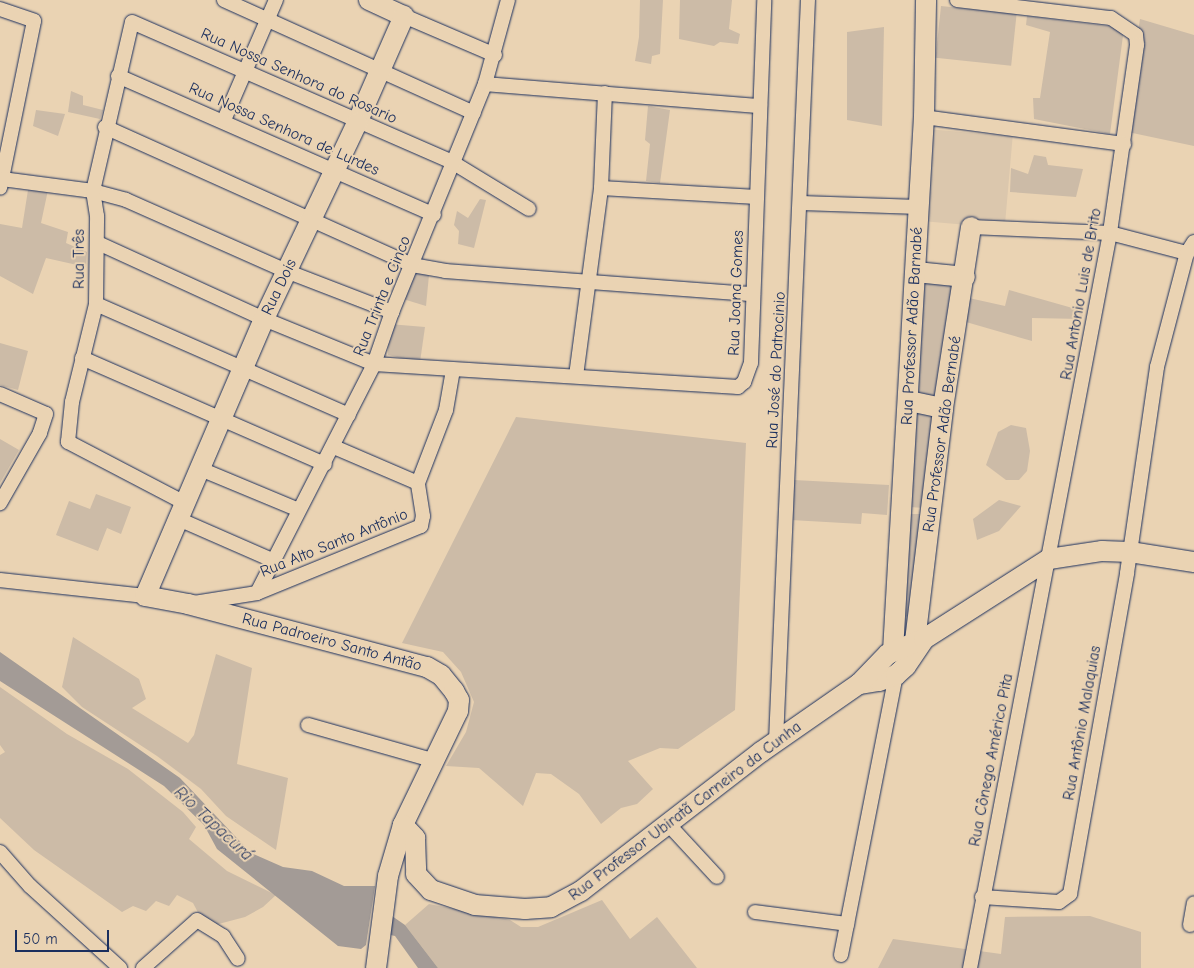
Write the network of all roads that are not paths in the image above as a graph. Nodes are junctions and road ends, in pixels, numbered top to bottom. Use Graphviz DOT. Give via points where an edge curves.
graph roads {
  1 [pos="2,0"];
  2 [pos="224,0"];
  3 [pos="276,0"];
  4 [pos="369,0"];
  5 [pos="508,0"];
  6 [pos="764,0"];
  7 [pos="808,0"];
  8 [pos="926,0"];
  9 [pos="957,0"];
  10 [pos="0,9"];
  11 [pos="404,16"];
  12 [pos="267,20"];
  13 [pos="132,22"];
  14 [pos="496,55"];
  15 [pos="245,71"];
  16 [pos="379,71"];
  17 [pos="118,76"];
  18 [pos="486,84"];
  19 [pos="604,93"];
  20 [pos="760,106"];
  21 [pos="474,113"];
  22 [pos="924,117"];
  23 [pos="224,120"];
  24 [pos="357,123"];
  25 [pos="105,127"];
  26 [pos="1124,144"];
  27 [pos="452,162"];
  28 [pos="334,172"];
  29 [pos="1,184"];
  30 [pos="601,188"];
  31 [pos="92,191"];
  32 [pos="757,197"];
  33 [pos="801,203"];
  34 [pos="918,207"];
  35 [pos="529,209"];
  36 [pos="434,215"];
  37 [pos="311,221"];
  38 [pos="971,227"];
  39 [pos="1110,233"];
  40 [pos="98,243"];
  41 [pos="1191,247"];
  42 [pos="412,265"];
  43 [pos="286,271"];
  44 [pos="916,272"];
  45 [pos="965,277"];
  46 [pos="588,281"];
  47 [pos="753,294"];
  48 [pos="96,304"];
  49 [pos="392,312"];
  50 [pos="264,319"];
  51 [pos="82,358"];
  52 [pos="374,364"];
  53 [pos="242,366"];
  54 [pos="453,370"];
  55 [pos="576,376"];
  56 [pos="0,394"];
  57 [pos="909,401"];
  58 [pos="943,408"];
  59 [pos="349,415"];
  60 [pos="221,420"];
  61 [pos="334,447"];
  62 [pos="325,464"];
  63 [pos="198,468"];
  64 [pos="418,483"];
  65 [pos="0,503"];
  66 [pos="180,510"];
  67 [pos="299,510"];
  68 [pos="902,511"];
  69 [pos="930,511"];
  70 [pos="1130,552"];
  71 [pos="1049,559"];
  72 [pos="272,560"];
  73 [pos="1194,562"];
  74 [pos="0,580"];
  75 [pos="257,593"];
  76 [pos="145,596"];
  77 [pos="188,604"];
  78 [pos="919,640"];
  79 [pos="893,651"];
  80 [pos="896,674"];
  81 [pos="858,684"];
  82 [pos="308,725"];
  83 [pos="776,741"];
  84 [pos="435,761"];
  85 [pos="403,824"];
  86 [pos="668,824"];
  87 [pos="0,852"];
  88 [pos="717,877"];
  89 [pos="982,897"];
  90 [pos="1194,903"];
  91 [pos="755,912"];
  92 [pos="847,924"];
  93 [pos="1190,926"];
  94 [pos="841,955"];
  95 [pos="238,959"];
  96 [pos="120,968"];
  97 [pos="143,968"];
  98 [pos="376,968"];
  99 [pos="970,968"];
  1 -- 10 [label="street"];
  2 -- 12 [label="street"];
  3 -- 12 [label="street"];
  4 -- 11 [label="street"];
  5 -- 14 [label="street, Rua Trinta e Cinco"];
  6 -- 20 [label="street, Rua Joana Gomes"];
  7 -- 33 [label="street, Rua José do Patrocinio"];
  8 -- 22 [label="street, Rua Professor Adão Barnabé"];
  9 -- 26 [label="street, Rua Antonio Luis de Brito" via="1112,18 1136,35 1138,45"];
  10 -- 29 [label="street" via="34,21"];
  11 -- 14 [label="street"];
  11 -- 16 [label="street, Rua Dois"];
  12 -- 15 [label="street"];
  12 -- 16 [label="street"];
  13 -- 15 [label="street, Rua Nossa Senhora do Rosario"];
  13 -- 17 [label="street, Rua Três"];
  14 -- 18 [label="street, Rua Trinta e Cinco"];
  15 -- 23 [label="street"];
  15 -- 24 [label="street, Rua Nossa Senhora do Rosario"];
  16 -- 21 [label="street"];
  16 -- 24 [label="street, Rua Dois"];
  17 -- 23 [label="street, Rua Nossa Senhora de Lurdes"];
  17 -- 25 [label="street, Rua Três"];
  18 -- 19 [label="street"];
  18 -- 21 [label="street, Rua Trinta e Cinco"];
  19 -- 20 [label="street"];
  19 -- 30 [label="street"];
  20 -- 32 [label="street, Rua Joana Gomes"];
  21 -- 27 [label="street, Rua Trinta e Cinco"];
  22 -- 26 [label="street"];
  22 -- 34 [label="street, Rua Professor Adão Barnabé"];
  23 -- 28 [label="street, Rua Nossa Senhora de Lurdes"];
  24 -- 27 [label="street, Rua Nossa Senhora do Rosario"];
  24 -- 28 [label="street, Rua Dois"];
  25 -- 31 [label="street, Rua Três"];
  25 -- 37 [label="street"];
  26 -- 39 [label="street, Rua Antonio Luis de Brito"];
  27 -- 35 [label="street, Rua Nossa Senhora do Rosario"];
  27 -- 36 [label="street, Rua Trinta e Cinco"];
  28 -- 36 [label="street, Rua Nossa Senhora de Lurdes"];
  28 -- 37 [label="street, Rua Dois"];
  29 -- 31 [label="street"];
  30 -- 32 [label="street"];
  30 -- 46 [label="street"];
  31 -- 40 [label="street, Rua Três"];
  31 -- 43 [label="street" via="161,213"];
  32 -- 47 [label="street, Rua Joana Gomes"];
  33 -- 34 [label="street"];
  33 -- 83 [label="street, Rua José do Patrocinio"];
  34 -- 44 [label="street, Rua Professor Adão Barnabé"];
  36 -- 42 [label="street, Rua Trinta e Cinco"];
  37 -- 42 [label="street"];
  37 -- 43 [label="street, Rua Dois"];
  38 -- 39 [label="street"];
  38 -- 45 [label="street, Rua Professor Adão Bernabé"];
  39 -- 41 [label="street"];
  39 -- 71 [label="street, Rua Antonio Luis de Brito"];
  40 -- 48 [label="street, Rua Três"];
  40 -- 50 [label="street, Rua Joana Gomes"];
  41 -- 70 [label="street, Rua Antônio Malaquias" via="1157,367"];
  42 -- 46 [label="street" via="446,271"];
  42 -- 49 [label="street, Rua Trinta e Cinco"];
  43 -- 49 [label="street"];
  43 -- 50 [label="street, Rua Dois"];
  44 -- 45 [label="street"];
  44 -- 57 [label="street, Rua Professor Adão Barnabé"];
  45 -- 58 [label="street, Rua Professor Adão Bernabé"];
  46 -- 47 [label="street"];
  46 -- 55 [label="street"];
  47 -- 55 [label="street, Rua Joana Gomes" via="751,363 744,382 738,387"];
  48 -- 51 [label="street, Rua Três"];
  48 -- 53 [label="street"];
  49 -- 52 [label="street, Rua Trinta e Cinco"];
  50 -- 52 [label="street, Rua Joana Gomes"];
  50 -- 53 [label="street, Rua Dois"];
  51 -- 60 [label="street"];
  51 -- 66 [label="street, Rua Três" via="68,442"];
  52 -- 54 [label="street, Rua Joana Gomes"];
  52 -- 59 [label="street, Rua Trinta e Cinco"];
  53 -- 59 [label="street"];
  53 -- 60 [label="street, Rua Dois"];
  54 -- 55 [label="street, Rua Joana Gomes"];
  54 -- 64 [label="street, Rua Alto Santo Antônio" via="446,410"];
  56 -- 65 [label="street" via="46,414 40,433"];
  57 -- 58 [label="street"];
  57 -- 68 [label="street, Rua Professor Adão Barnabé"];
  58 -- 69 [label="street, Rua Professor Adão Bernabé"];
  59 -- 61 [label="street, Rua Trinta e Cinco"];
  60 -- 62 [label="street"];
  60 -- 63 [label="street, Rua Dois"];
  61 -- 62 [label="street, Rua Trinta e Cinco"];
  61 -- 64 [label="street"];
  62 -- 67 [label="street, Rua Trinta e Cinco"];
  63 -- 66 [label="street, Rua Dois"];
  63 -- 67 [label="street"];
  64 -- 75 [label="street, Rua Alto Santo Antônio" via="423,516 421,526 414,531"];
  66 -- 72 [label="street"];
  66 -- 76 [label="street, Rua Dois"];
  67 -- 72 [label="street, Rua Trinta e Cinco"];
  68 -- 69 [label="street"];
  68 -- 79 [label="street, Rua Professor Adão Barnabé"];
  69 -- 78 [label="street, Rua Professor Adão Bernabé"];
  70 -- 71 [label="street, Rua Professor Ubiratã Carneiro da Cunha" via="1102,551"];
  70 -- 73 [label="street, Rua Professor Ubiratã Carneiro da Cunha"];
  70 -- 89 [label="street, Rua Antônio Malaquias" via="1070,894 1059,902"];
  71 -- 78 [label="street, Rua Professor Ubiratã Carneiro da Cunha"];
  71 -- 89 [label="street, Rua Cônego Américo Pita"];
  72 -- 75 [label="street, Rua Trinta e Cinco"];
  74 -- 76 [label="street, Rua Padroeiro Santo Antão"];
  75 -- 77 [label="street, Rua Alto Santo Antônio"];
  76 -- 77 [label="street, Rua Padroeiro Santo Antão"];
  77 -- 84 [label="street, Rua Padroeiro Santo Antão" via="427,667 441,675 459,700 458,711"];
  78 -- 79 [label="street, Rua Professor Ubiratã Carneiro da Cunha"];
  78 -- 80 [label="street, Rua Professor Ubiratã Carneiro da Cunha" via="906,666"];
  79 -- 81 [label="street, Rua Professor Ubiratã Carneiro da Cunha"];
  80 -- 81 [label="street, Rua Professor Ubiratã Carneiro da Cunha" via="880,682"];
  80 -- 92 [label="street"];
  81 -- 83 [label="street, Rua Professor Ubiratã Carneiro da Cunha"];
  82 -- 84 [label="street"];
  83 -- 86 [label="street, Rua Professor Ubiratã Carneiro da Cunha"];
  84 -- 85 [label="street, Rua Padroeiro Santo Antão"];
  85 -- 86 [label="street, Rua Professor Ubiratã Carneiro da Cunha" via="415,838 416,874 431,890 476,905 525,909 551,907 563,902"];
  85 -- 98 [label="street, Rua Padroeiro Santo Antão" via="388,876"];
  86 -- 88 [label="street"];
  87 -- 96 [label="street" via="30,886"];
  89 -- 99 [label="street, Rua Cônego Américo Pita"];
  90 -- 93 [label="street"];
  91 -- 92 [label="street"];
  92 -- 94 [label="street"];
  95 -- 97 [label="street" via="223,936 197,920"];
}
